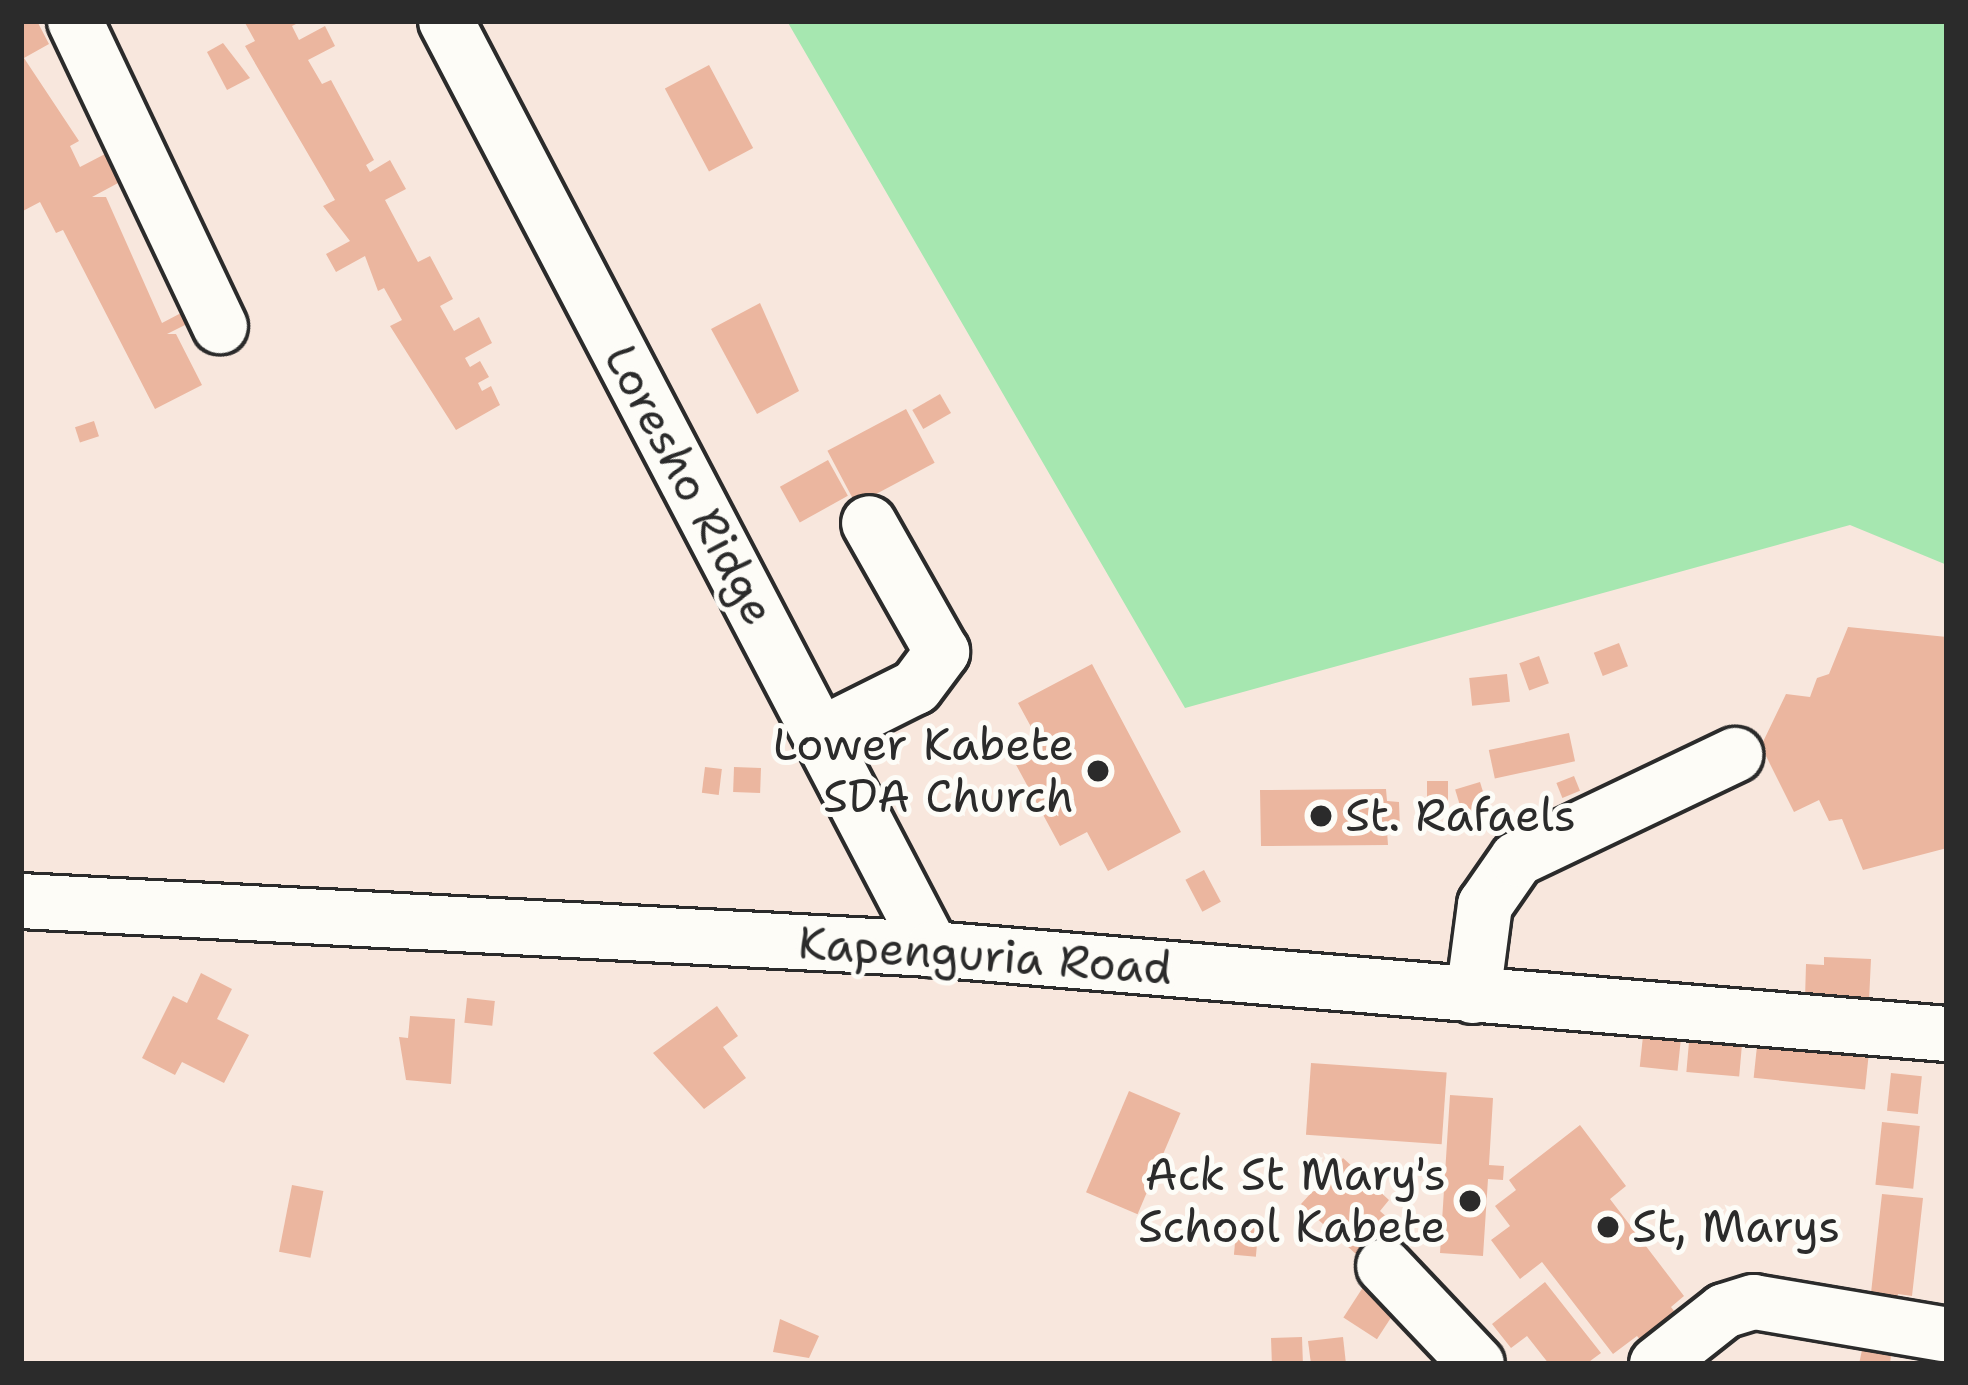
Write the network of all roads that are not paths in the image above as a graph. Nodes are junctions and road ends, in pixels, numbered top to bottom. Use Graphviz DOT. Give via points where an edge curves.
graph roads {
  1 [pos="75,21"];
  2 [pos="446,21"];
  3 [pos="220,326"];
  4 [pos="869,524"];
  5 [pos="820,735"];
  6 [pos="1735,755"];
  7 [pos="21,901"];
  8 [pos="932,949"];
  9 [pos="1473,996"];
  10 [pos="1947,1034"];
  11 [pos="1384,1266"];
  12 [pos="1943,1333"];
  13 [pos="1477,1364"];
  14 [pos="1657,1364"];
  1 -- 3 [label="street"];
  2 -- 5 [label="street, Loresho Ridge"];
  4 -- 5 [label="street" via="942,652 916,687"];
  5 -- 8 [label="street, Loresho Ridge"];
  6 -- 9 [label="street" via="1517,859 1485,905"];
  7 -- 8 [label="street, Kapenguria Road"];
  8 -- 9 [label="street, Kapenguria Road"];
  9 -- 10 [label="street, Kapenguria Road"];
  11 -- 13 [label="street"];
  12 -- 14 [label="street" via="1754,1302 1724,1311"];
}
